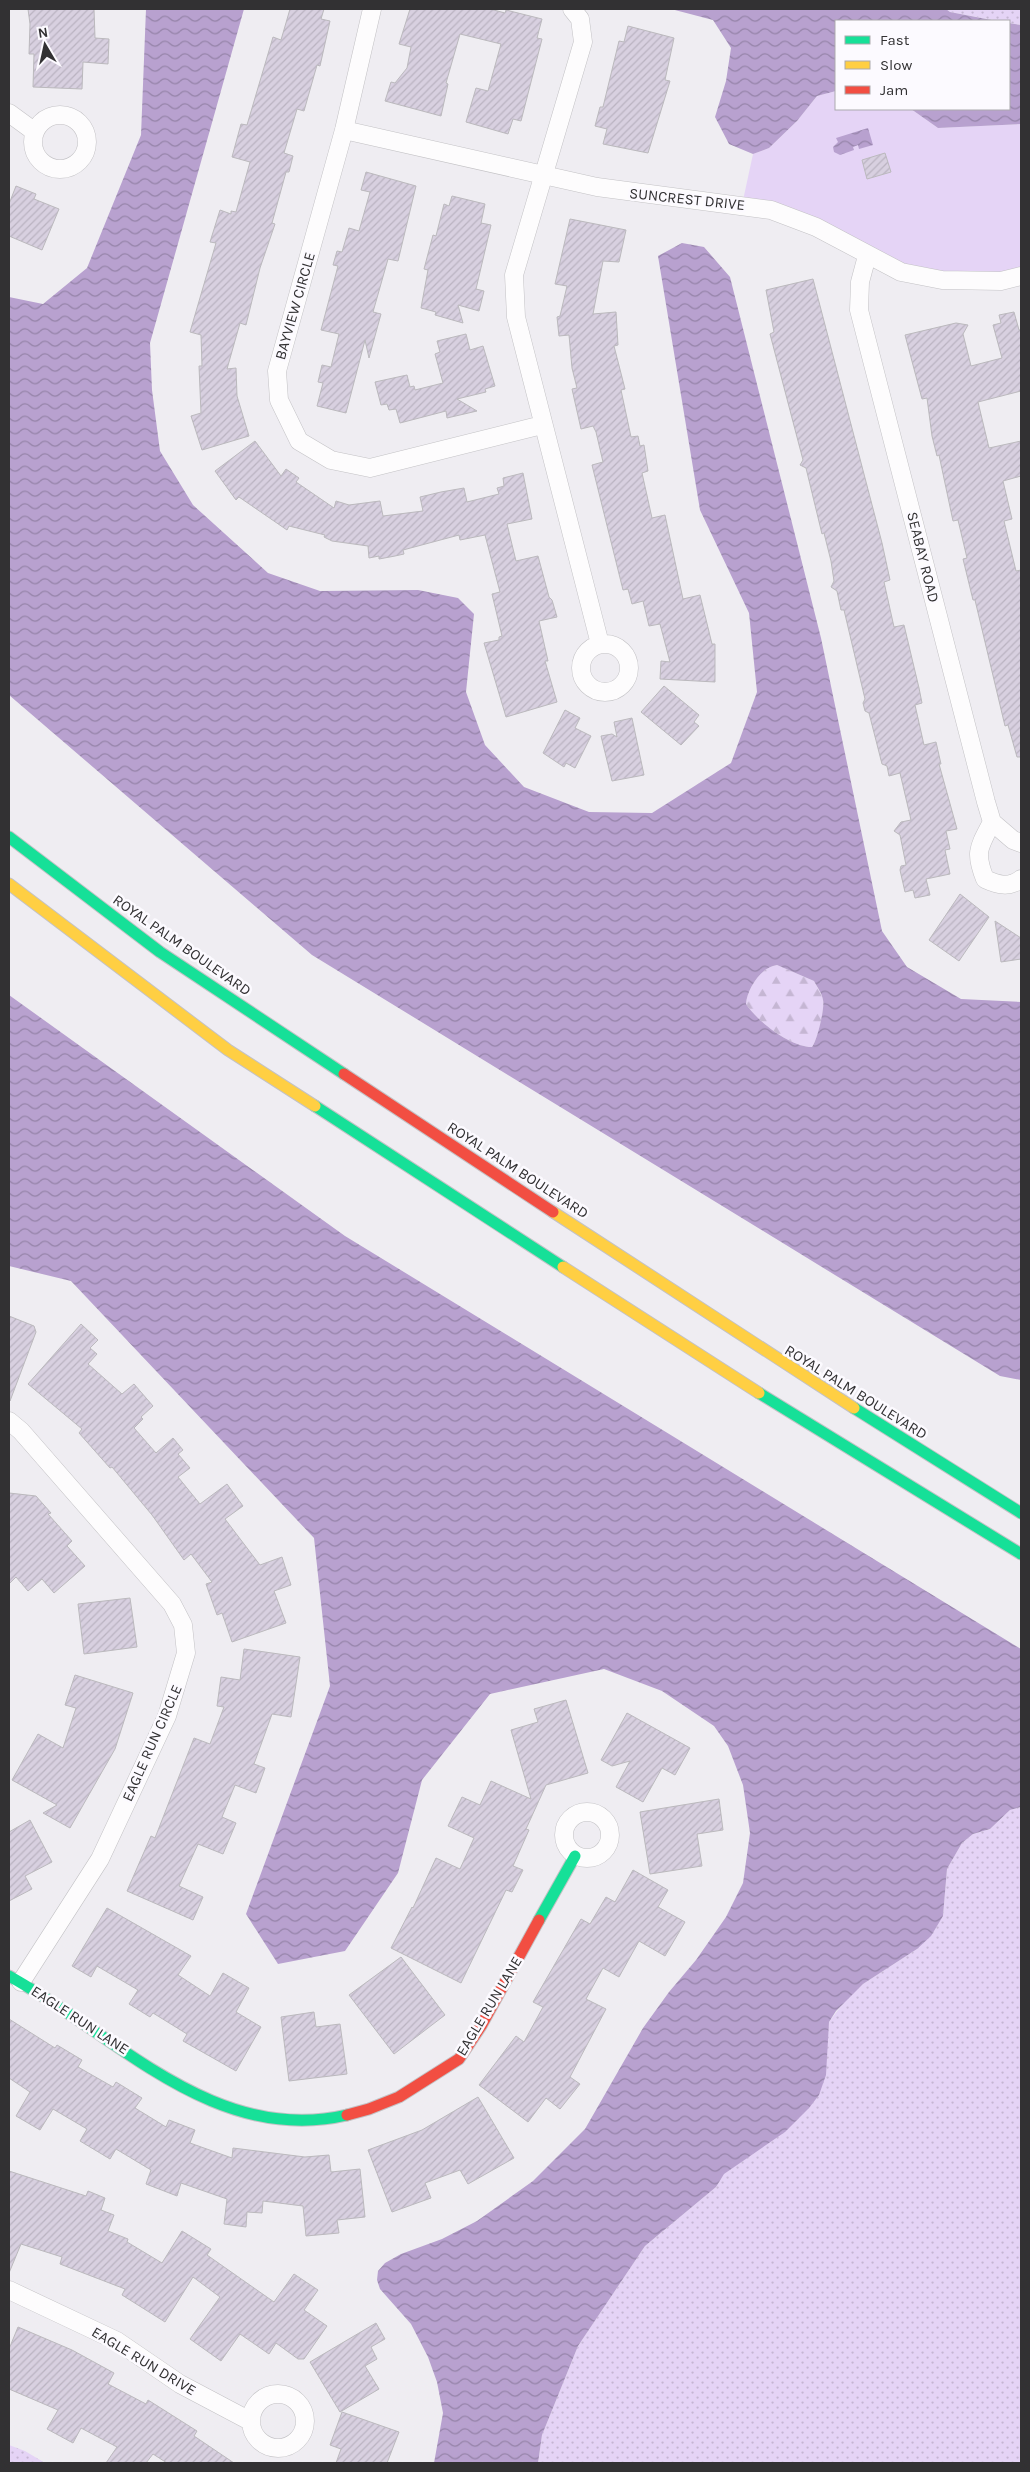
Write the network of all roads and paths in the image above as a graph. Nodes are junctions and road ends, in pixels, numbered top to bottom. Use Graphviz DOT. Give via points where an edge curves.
graph roads {
  1 [pos="372,9"];
  2 [pos="572,9"];
  3 [pos="9,113"];
  4 [pos="344,130"];
  5 [pos="35,132"];
  6 [pos="544,176"];
  7 [pos="868,256"];
  8 [pos="1021,276"];
  9 [pos="542,425"];
  10 [pos="600,644"];
  11 [pos="992,822"];
  12 [pos="9,837"];
  13 [pos="1021,843"];
  14 [pos="1021,879"];
  15 [pos="9,884"];
  16 [pos="9,1421"];
  17 [pos="1021,1513"];
  18 [pos="1021,1554"];
  19 [pos="575,1856"];
  20 [pos="15,1979"];
  21 [pos="9,2290"];
  22 [pos="250,2421"];
  1 -- 4 [label="street, BAYVIEW CIRCLE"];
  2 -- 6 [label="street" via="580,19 583,42"];
  3 -- 5 [label="street"];
  4 -- 6 [label="street, SUNCREST DRIVE"];
  4 -- 9 [label="street, BAYVIEW CIRCLE" via="277,371 279,400 299,441 331,460 370,468"];
  6 -- 7 [label="street, SUNCREST DRIVE" via="622,192 771,210 816,227"];
  6 -- 9 [label="street" via="514,275 516,317"];
  7 -- 8 [label="street, SUNCREST DRIVE" via="901,272 942,280 1001,281"];
  7 -- 11 [label="street, SEABAY ROAD" via="860,282 859,310"];
  9 -- 10 [label="street"];
  11 -- 13 [label="street"];
  11 -- 14 [label="street" via="978,847 978,861 985,879 998,885 1014,884"];
  12 -- 17 [label="main road, ROYAL PALM BOULEVARD" via="160,952 768,1354"];
  15 -- 18 [label="main road" via="228,1050 698,1355"];
  16 -- 20 [label="street, EAGLE RUN CIRCLE" via="172,1604 183,1626 186,1654 167,1716 100,1859"];
  19 -- 20 [label="main road, EAGLE RUN LANE" via="486,2016 458,2059 417,2088 378,2106 342,2117 305,2121 261,2117 220,2105 184,2089"];
  21 -- 22 [label="street, EAGLE RUN DRIVE" via="117,2341 180,2384"];
}
